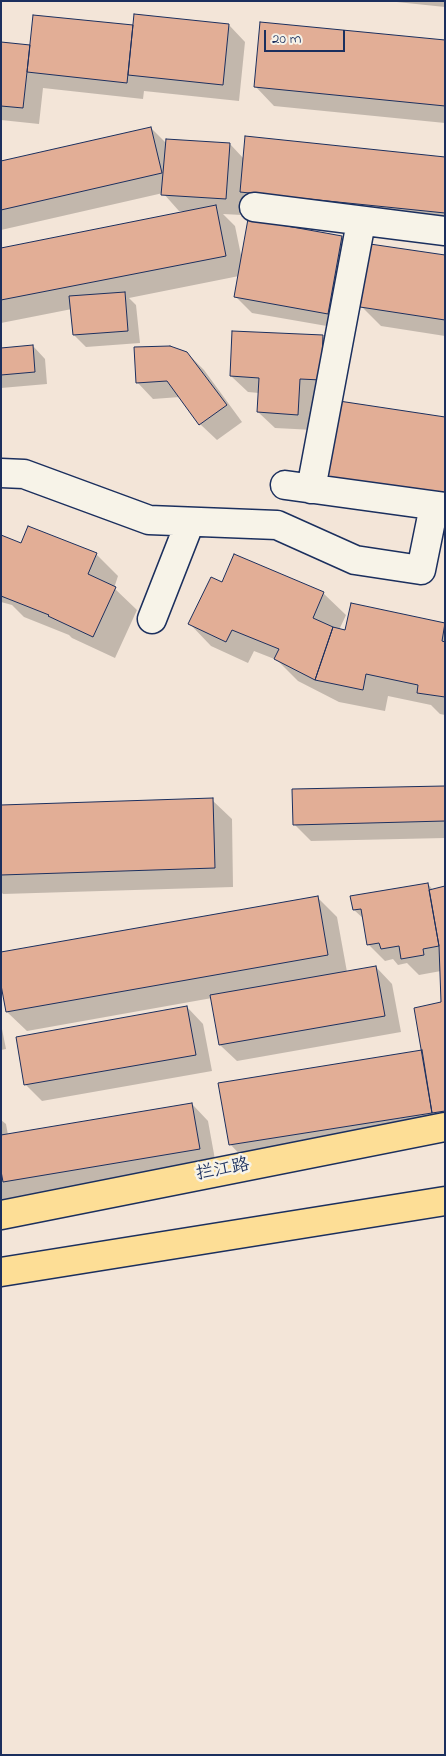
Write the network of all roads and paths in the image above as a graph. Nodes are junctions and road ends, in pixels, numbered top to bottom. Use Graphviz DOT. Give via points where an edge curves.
graph roads {
  1 [pos="254,207"];
  2 [pos="361,222"];
  3 [pos="445,231"];
  4 [pos="1,472"];
  5 [pos="285,485"];
  6 [pos="311,489"];
  7 [pos="439,507"];
  8 [pos="190,522"];
  9 [pos="152,619"];
  10 [pos="445,1127"];
  11 [pos="445,1201"];
  12 [pos="1,1215"];
  13 [pos="1,1272"];
  1 -- 2 [label="street"];
  2 -- 3 [label="street"];
  2 -- 6 [label="street"];
  4 -- 8 [label="street" via="24,474 149,520"];
  5 -- 6 [label="street"];
  6 -- 7 [label="street"];
  7 -- 8 [label="street" via="422,570 355,560 277,525"];
  8 -- 9 [label="street"];
  10 -- 12 [label="main road, 拦江路"];
  11 -- 13 [label="main road"];
}
